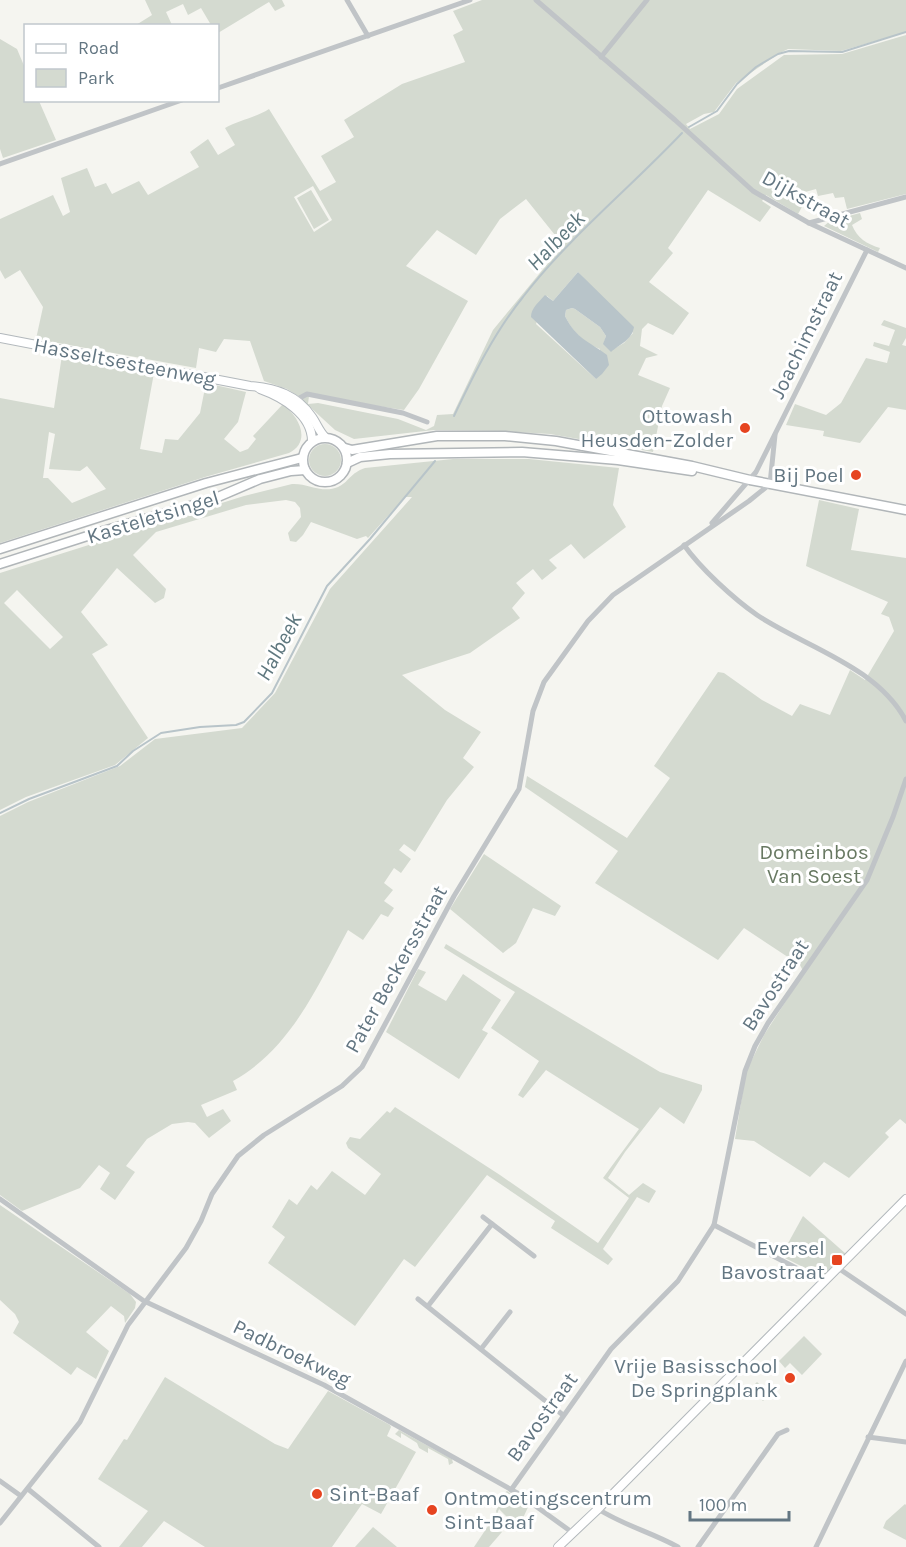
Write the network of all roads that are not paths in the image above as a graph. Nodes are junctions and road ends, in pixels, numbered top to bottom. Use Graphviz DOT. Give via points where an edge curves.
graph roads {
  1 [pos="347,0"];
  2 [pos="470,0"];
  3 [pos="536,0"];
  4 [pos="647,0"];
  5 [pos="368,36"];
  6 [pos="601,57"];
  7 [pos="219,88"];
  8 [pos="176,102"];
  9 [pos="0,164"];
  10 [pos="906,197"];
  11 [pos="809,223"];
  12 [pos="867,250"];
  13 [pos="906,268"];
  14 [pos="0,338"];
  15 [pos="250,386"];
  16 [pos="296,400"];
  17 [pos="427,422"];
  18 [pos="775,435"];
  19 [pos="325,437"];
  20 [pos="312,441"];
  21 [pos="345,448"];
  22 [pos="390,449"];
  23 [pos="302,458"];
  24 [pos="347,463"];
  25 [pos="305,470"];
  26 [pos="708,471"];
  27 [pos="750,480"];
  28 [pos="770,484"];
  29 [pos="906,510"];
  30 [pos="706,530"];
  31 [pos="684,545"];
  32 [pos="0,549"];
  33 [pos="0,564"];
  34 [pos="906,721"];
  35 [pos="906,779"];
  36 [pos="0,1199"];
  37 [pos="906,1199"];
  38 [pos="483,1217"];
  39 [pos="492,1224"];
  40 [pos="714,1225"];
  41 [pos="534,1256"];
  42 [pos="838,1268"];
  43 [pos="823,1282"];
  44 [pos="418,1299"];
  45 [pos="144,1301"];
  46 [pos="428,1306"];
  47 [pos="510,1312"];
  48 [pos="906,1314"];
  49 [pos="481,1349"];
  50 [pos="906,1361"];
  51 [pos="563,1416"];
  52 [pos="787,1430"];
  53 [pos="868,1437"];
  54 [pos="906,1442"];
  55 [pos="0,1480"];
  56 [pos="28,1489"];
  57 [pos="511,1490"];
  58 [pos="21,1496"];
  59 [pos="598,1509"];
  60 [pos="0,1523"];
  61 [pos="573,1533"];
  62 [pos="99,1547"];
  63 [pos="558,1547"];
  64 [pos="678,1547"];
  65 [pos="698,1547"];
  66 [pos="816,1547"];
  1 -- 5 [label="street"];
  2 -- 5 [label="street"];
  3 -- 6 [label="street, Dijkstraat"];
  4 -- 6 [label="street"];
  5 -- 7 [label="street"];
  6 -- 11 [label="street, Dijkstraat" via="753,191"];
  8 -- 9 [label="street"];
  10 -- 11 [label="street"];
  11 -- 12 [label="street, Dijkstraat"];
  12 -- 13 [label="street, Dijkstraat"];
  12 -- 18 [label="street, Joachimstraat"];
  14 -- 15 [label="street, Hasseltsesteenweg"];
  15 -- 16 [label="street, Hasseltsesteenweg" via="270,387"];
  15 -- 20 [label="street, Hasseltsesteenweg" via="292,405 308,427"];
  16 -- 17 [label="street" via="307,394 403,413"];
  16 -- 19 [label="street, Hasseltsesteenweg"];
  18 -- 27 [label="street, Joachimstraat"];
  18 -- 28 [label="street, Joachimstraat"];
  19 -- 20 [label="main road"];
  19 -- 21 [label="main road, Hasseltsesteenweg"];
  20 -- 23 [label="main road"];
  21 -- 22 [label="main road"];
  21 -- 24 [label="main road"];
  22 -- 24 [label="main road"];
  22 -- 26 [label="main road" via="522,452"];
  22 -- 26 [label="main road" via="437,436 505,436 587,446"];
  23 -- 25 [label="main road"];
  23 -- 32 [label="main road, Kasteletsingel" via="206,483"];
  24 -- 25 [label="main road" via="341,476 328,482 315,480"];
  25 -- 33 [label="main road, Kasteletsingel" via="261,479 211,500"];
  26 -- 27 [label="main road"];
  27 -- 28 [label="main road"];
  27 -- 30 [label="street, Pater Beckersstraat"];
  28 -- 29 [label="main road"];
  28 -- 30 [label="street, Pater Beckersstraat"];
  30 -- 31 [label="street, Pater Beckersstraat"];
  31 -- 34 [label="street" via="695,561 757,615 859,672 898,708"];
  31 -- 45 [label="street, Pater Beckersstraat" via="613,595 588,621 544,682 532,711 519,789 454,896 362,1067 342,1086 238,1156 212,1194 186,1248"];
  35 -- 40 [label="street, Bavostraat" via="867,880 755,1046 745,1071"];
  36 -- 45 [label="street, Padbroekweg"];
  37 -- 42 [label="street"];
  38 -- 39 [label="street"];
  39 -- 41 [label="street"];
  39 -- 46 [label="street"];
  40 -- 43 [label="street"];
  40 -- 51 [label="street, Bavostraat" via="678,1281 611,1349"];
  42 -- 43 [label="street"];
  42 -- 48 [label="street"];
  43 -- 59 [label="street"];
  44 -- 46 [label="street"];
  45 -- 56 [label="street, Pater Beckersstraat" via="124,1332 80,1422"];
  45 -- 57 [label="street, Padbroekweg" via="324,1384"];
  46 -- 49 [label="street"];
  47 -- 49 [label="street"];
  49 -- 51 [label="street"];
  50 -- 53 [label="street"];
  51 -- 57 [label="street, Bavostraat"];
  52 -- 65 [label="street" via="778,1434"];
  53 -- 54 [label="street"];
  53 -- 66 [label="street"];
  55 -- 58 [label="street"];
  56 -- 58 [label="street, Pater Beckersstraat"];
  56 -- 62 [label="street"];
  57 -- 61 [label="street, Padbroekweg"];
  58 -- 60 [label="street, Pater Beckersstraat"];
  59 -- 61 [label="street"];
  59 -- 64 [label="street"];
  61 -- 63 [label="street"];
}
